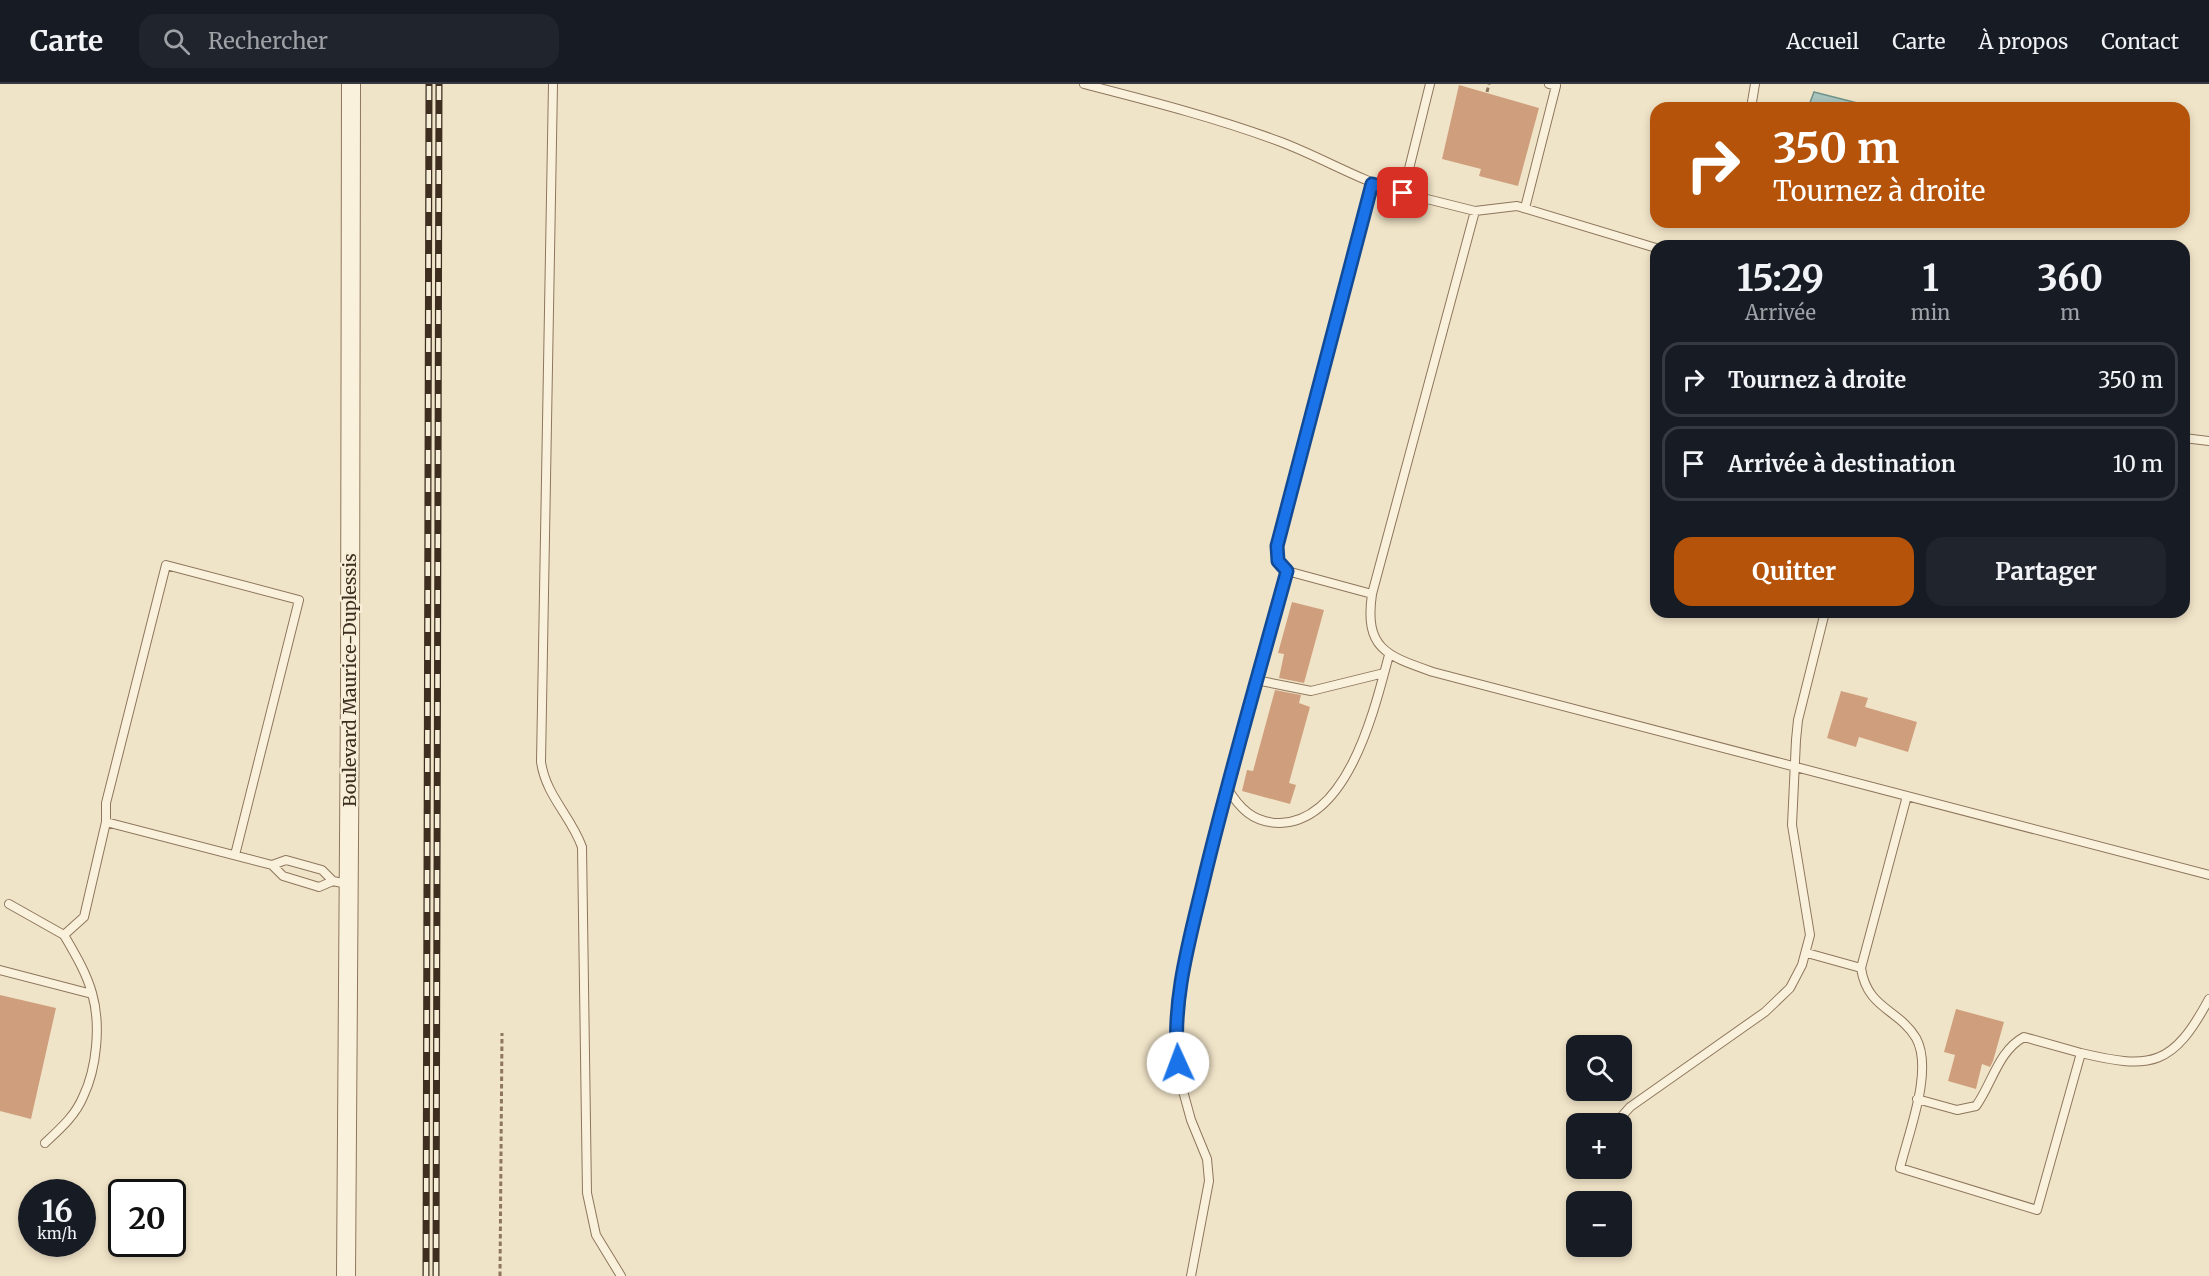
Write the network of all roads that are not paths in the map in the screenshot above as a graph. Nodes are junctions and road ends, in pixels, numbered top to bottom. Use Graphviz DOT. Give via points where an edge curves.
graph roads {
  1 [pos="351,84"];
  2 [pos="552,84"];
  3 [pos="1084,84"];
  4 [pos="1430,84"];
  5 [pos="1755,84"];
  6 [pos="1554,85"];
  7 [pos="1752,102"];
  8 [pos="1372,184"];
  9 [pos="1403,193"];
  10 [pos="1525,208"];
  11 [pos="1475,211"];
  12 [pos="1650,246"];
  13 [pos="2190,439"];
  14 [pos="2209,441"];
  15 [pos="1287,571"];
  16 [pos="1372,594"];
  17 [pos="1824,618"];
  18 [pos="1389,655"];
  19 [pos="1384,673"];
  20 [pos="1256,680"];
  21 [pos="1794,766"];
  22 [pos="1226,786"];
  23 [pos="1907,796"];
  24 [pos="106,822"];
  25 [pos="235,855"];
  26 [pos="272,865"];
  27 [pos="2209,875"];
  28 [pos="341,882"];
  29 [pos="9,904"];
  30 [pos="64,935"];
  31 [pos="1807,953"];
  32 [pos="1861,968"];
  33 [pos="0,970"];
  34 [pos="92,994"];
  35 [pos="2209,999"];
  36 [pos="2081,1053"];
  37 [pos="1917,1099"];
  38 [pos="1625,1113"];
  39 [pos="45,1143"];
  40 [pos="346,1276"];
  41 [pos="621,1276"];
  42 [pos="1191,1276"];
  1 -- 28 [label="street, Boulevard Maurice-Duplessis"];
  2 -- 41 [label="lane" via="542,762 548,791 578,834 582,847 587,1193 596,1235"];
  3 -- 8 [label="lane" via="1261,134"];
  4 -- 9 [label="lane"];
  5 -- 7 [label="lane"];
  6 -- 10 [label="lane"];
  8 -- 9 [label="lane"];
  8 -- 15 [label="lane" via="1277,546 1278,561"];
  9 -- 11 [label="lane"];
  10 -- 11 [label="lane" via="1507,205"];
  10 -- 12 [label="lane"];
  11 -- 16 [label="lane"];
  13 -- 14 [label="lane"];
  15 -- 16 [label="lane"];
  15 -- 20 [label="lane"];
  16 -- 18 [label="lane" via="1370,628"];
  17 -- 21 [label="lane" via="1798,720"];
  18 -- 19 [label="lane"];
  18 -- 21 [label="lane" via="1433,672"];
  19 -- 20 [label="lane" via="1311,691"];
  19 -- 22 [label="lane" via="1350,769 1311,814 1284,823 1259,820 1238,805"];
  20 -- 22 [label="lane"];
  21 -- 23 [label="lane"];
  21 -- 31 [label="lane" via="1791,825 1810,935"];
  22 -- 42 [label="lane" via="1185,958 1176,1047 1180,1080 1206,1159 1209,1181"];
  23 -- 27 [label="lane"];
  23 -- 32 [label="lane"];
  24 -- 25 [label="lane"];
  24 -- 25 [label="lane" via="106,803 166,565 299,600"];
  24 -- 30 [label="lane" via="84,917"];
  25 -- 26 [label="lane"];
  26 -- 28 [label="lane" via="286,860 322,870"];
  26 -- 28 [label="lane" via="283,876 319,888"];
  28 -- 40 [label="street, Boulevard Maurice-Duplessis"];
  29 -- 30 [label="lane"];
  30 -- 34 [label="lane"];
  31 -- 32 [label="lane"];
  31 -- 38 [label="lane" via="1790,988 1765,1012"];
  32 -- 37 [label="lane" via="1863,983 1872,998 1916,1037 1923,1074"];
  33 -- 34 [label="lane"];
  34 -- 39 [label="lane" via="97,1020 93,1064 83,1097 66,1124"];
  35 -- 36 [label="lane" via="2187,1036 2171,1051 2151,1060 2132,1063"];
  36 -- 37 [label="lane" via="2024,1037 2004,1055 1976,1106 1957,1110"];
  36 -- 37 [label="lane" via="2037,1210 1900,1168"];
}
